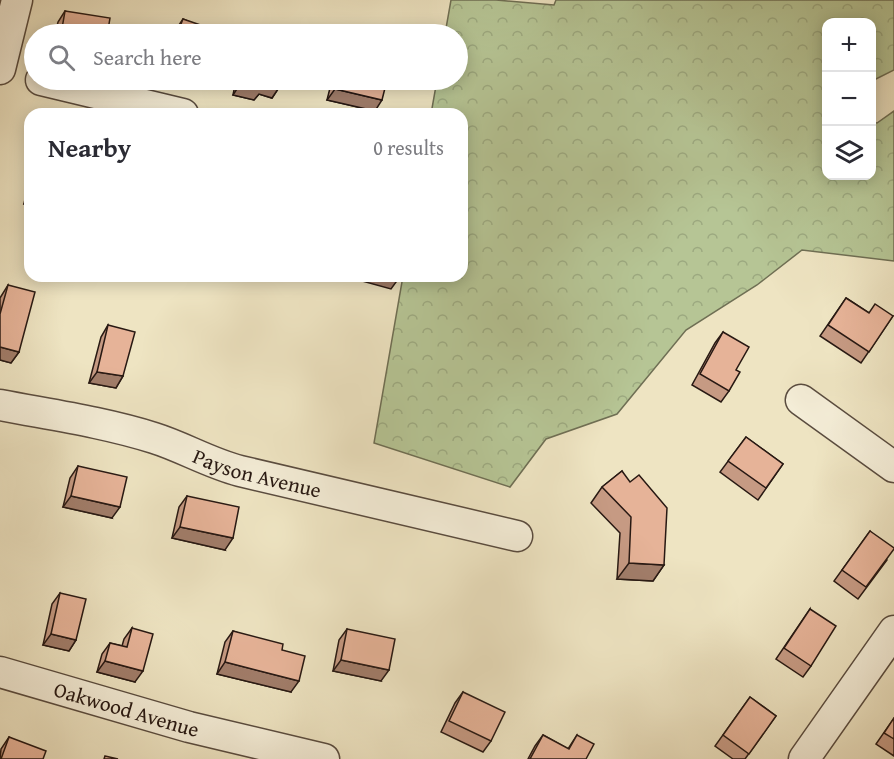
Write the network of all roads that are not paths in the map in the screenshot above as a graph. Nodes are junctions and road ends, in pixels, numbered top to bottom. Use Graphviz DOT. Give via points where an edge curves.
graph roads {
  1 [pos="17,0"];
  2 [pos="0,69"];
  3 [pos="24,75"];
  4 [pos="83,90"];
  5 [pos="158,108"];
  6 [pos="801,400"];
  7 [pos="0,405"];
  8 [pos="894,467"];
  9 [pos="518,536"];
  10 [pos="894,631"];
  11 [pos="0,672"];
  12 [pos="324,759"];
  13 [pos="804,759"];
  1 -- 2 [label="street"];
  2 -- 3 [label="street"];
  4 -- 5 [label="street"];
  6 -- 8 [label="street"];
  7 -- 9 [label="street, Payson Avenue" via="92,420 157,439 240,471"];
  10 -- 13 [label="street"];
  11 -- 12 [label="street, Oakwood Avenue" via="189,727"];
}
